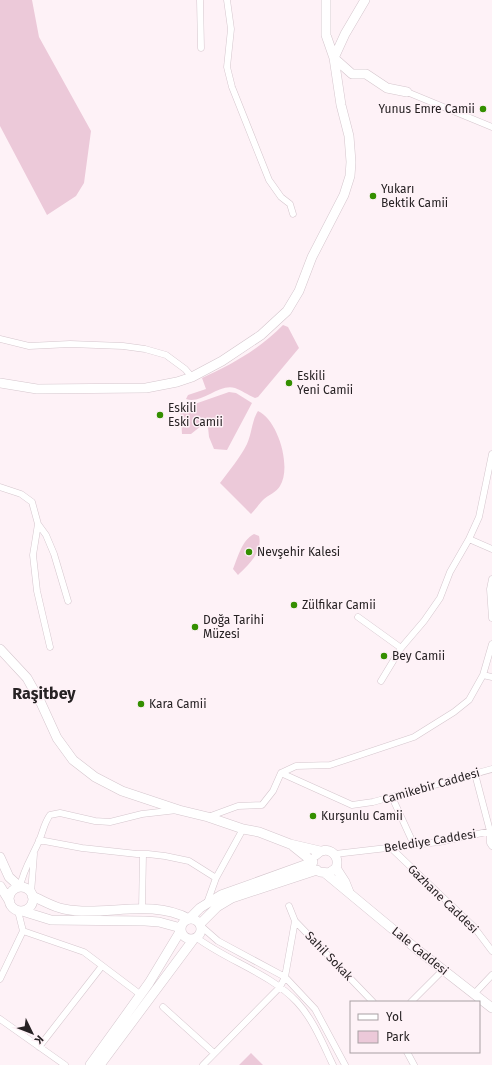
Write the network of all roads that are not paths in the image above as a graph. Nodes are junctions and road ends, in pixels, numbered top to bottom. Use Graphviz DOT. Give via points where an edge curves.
graph roads {
  1 [pos="200,0"];
  2 [pos="227,0"];
  3 [pos="326,0"];
  4 [pos="365,0"];
  5 [pos="201,48"];
  6 [pos="334,58"];
  7 [pos="407,92"];
  8 [pos="492,127"];
  9 [pos="293,214"];
  10 [pos="0,340"];
  11 [pos="192,377"];
  12 [pos="0,384"];
  13 [pos="492,454"];
  14 [pos="485,484"];
  15 [pos="492,486"];
  16 [pos="0,487"];
  17 [pos="38,524"];
  18 [pos="469,539"];
  19 [pos="492,549"];
  20 [pos="492,579"];
  21 [pos="68,601"];
  22 [pos="358,617"];
  23 [pos="492,618"];
  24 [pos="492,644"];
  25 [pos="50,647"];
  26 [pos="401,648"];
  27 [pos="0,649"];
  28 [pos="483,675"];
  29 [pos="492,677"];
  30 [pos="381,681"];
  31 [pos="492,769"];
  32 [pos="281,773"];
  33 [pos="475,774"];
  34 [pos="392,797"];
  35 [pos="179,810"];
  36 [pos="208,817"];
  37 [pos="243,830"];
  38 [pos="491,831"];
  39 [pos="39,840"];
  40 [pos="290,844"];
  41 [pos="414,845"];
  42 [pos="492,846"];
  43 [pos="391,848"];
  44 [pos="34,850"];
  45 [pos="320,851"];
  46 [pos="143,854"];
  47 [pos="335,854"];
  48 [pos="0,857"];
  49 [pos="318,868"];
  50 [pos="336,868"];
  51 [pos="216,878"];
  52 [pos="0,886"];
  53 [pos="20,887"];
  54 [pos="349,892"];
  55 [pos="32,894"];
  56 [pos="10,902"];
  57 [pos="207,903"];
  58 [pos="289,906"];
  59 [pos="142,909"];
  60 [pos="20,911"];
  61 [pos="189,919"];
  62 [pos="295,921"];
  63 [pos="201,925"];
  64 [pos="181,929"];
  65 [pos="23,931"];
  66 [pos="195,939"];
  67 [pos="492,951"];
  68 [pos="102,966"];
  69 [pos="443,970"];
  70 [pos="492,975"];
  71 [pos="285,977"];
  72 [pos="0,979"];
  73 [pos="280,987"];
  74 [pos="474,994"];
  75 [pos="141,995"];
  76 [pos="372,1001"];
  77 [pos="412,1001"];
  78 [pos="163,1007"];
  79 [pos="492,1008"];
  80 [pos="0,1019"];
  81 [pos="38,1046"];
  82 [pos="214,1053"];
  83 [pos="408,1053"];
  84 [pos="64,1065"];
  85 [pos="90,1065"];
  86 [pos="100,1065"];
  87 [pos="203,1065"];
  88 [pos="333,1065"];
  89 [pos="345,1065"];
  90 [pos="414,1065"];
  1 -- 5 [label="street"];
  2 -- 9 [label="street" via="231,29 227,67 232,87 269,180 281,197 290,204"];
  3 -- 6 [label="street" via="326,35"];
  4 -- 6 [label="street" via="344,34"];
  6 -- 7 [label="street" via="352,74 366,74 387,88"];
  6 -- 11 [label="street" via="341,104 350,136 350,176 344,195 287,311 261,335"];
  7 -- 8 [label="street"];
  10 -- 11 [label="street" via="29,346 70,344 145,349 166,355 186,369"];
  11 -- 12 [label="street" via="146,388 36,389"];
  13 -- 14 [label="street"];
  14 -- 15 [label="street"];
  14 -- 18 [label="street" via="479,517"];
  16 -- 17 [label="street" via="21,494 32,502"];
  17 -- 21 [label="street" via="54,554"];
  17 -- 25 [label="street" via="33,555"];
  18 -- 19 [label="street"];
  18 -- 26 [label="street" via="450,572 440,598"];
  20 -- 23 [label="street"];
  22 -- 26 [label="street"];
  24 -- 28 [label="street"];
  26 -- 30 [label="street"];
  27 -- 35 [label="street" via="27,678 57,738 72,760 95,778 122,791"];
  28 -- 29 [label="street"];
  28 -- 32 [label="street" via="469,700 414,737 330,765 296,766"];
  31 -- 33 [label="street, Camikebir Caddesi"];
  32 -- 34 [label="street, Camikebir Caddesi" via="352,805"];
  32 -- 36 [label="street" via="273,791 262,805 238,806"];
  33 -- 34 [label="street, Camikebir Caddesi"];
  33 -- 38 [label="street"];
  34 -- 41 [label="street"];
  35 -- 36 [label="street"];
  35 -- 39 [label="street" via="142,814 110,822 60,813 50,815 45,821"];
  36 -- 37 [label="street"];
  37 -- 40 [label="street" via="259,832"];
  37 -- 51 [label="street"];
  38 -- 41 [label="street, Belediye Caddesi"];
  38 -- 42 [label="street"];
  39 -- 44 [label="street"];
  39 -- 46 [label="street" via="82,848"];
  40 -- 45 [label="street"];
  40 -- 49 [label="street, Lale Caddesi"];
  41 -- 43 [label="street, Belediye Caddesi"];
  43 -- 47 [label="street, Belediye Caddesi"];
  43 -- 67 [label="street, Gazhane Caddesi" via="474,927"];
  44 -- 53 [label="street" via="22,874"];
  44 -- 55 [label="street"];
  45 -- 47 [label="street" via="329,850"];
  45 -- 49 [label="street" via="314,857"];
  46 -- 51 [label="street" via="189,861"];
  46 -- 59 [label="street"];
  47 -- 50 [label="street"];
  48 -- 53 [label="street" via="9,877"];
  49 -- 50 [label="street" via="333,871"];
  49 -- 54 [label="street, Lale Caddesi" via="340,888"];
  49 -- 57 [label="street" via="220,895"];
  49 -- 63 [label="street" via="232,898 217,907"];
  50 -- 54 [label="street"];
  51 -- 57 [label="street"];
  52 -- 56 [label="street"];
  53 -- 55 [label="street"];
  53 -- 56 [label="street" via="10,894"];
  54 -- 69 [label="street, Lale Caddesi"];
  55 -- 59 [label="street" via="63,909"];
  55 -- 60 [label="street" via="31,906"];
  56 -- 60 [label="street" via="14,909"];
  57 -- 61 [label="street"];
  58 -- 62 [label="street, Sahil Sokak"];
  59 -- 61 [label="street" via="174,912"];
  60 -- 64 [label="street" via="51,920 145,921 159,922"];
  60 -- 65 [label="street"];
  61 -- 63 [label="street" via="196,920"];
  61 -- 64 [label="street" via="184,922"];
  62 -- 71 [label="street"];
  62 -- 76 [label="street, Sahil Sokak"];
  63 -- 66 [label="street" via="200,935"];
  63 -- 71 [label="street" via="218,941"];
  64 -- 66 [label="street" via="185,938"];
  64 -- 75 [label="street"];
  65 -- 68 [label="street" via="84,952"];
  65 -- 72 [label="street"];
  66 -- 73 [label="street"];
  66 -- 86 [label="street"];
  68 -- 75 [label="street"];
  68 -- 81 [label="street"];
  69 -- 74 [label="street, Lale Caddesi"];
  69 -- 77 [label="street"];
  70 -- 74 [label="street"];
  71 -- 73 [label="street"];
  71 -- 89 [label="street" via="315,1009"];
  73 -- 82 [label="street"];
  73 -- 88 [label="street" via="308,1016"];
  74 -- 79 [label="street, Lale Caddesi"];
  75 -- 85 [label="street"];
  78 -- 82 [label="street"];
  80 -- 81 [label="street"];
  81 -- 84 [label="street"];
  82 -- 87 [label="street"];
  83 -- 90 [label="street"];
}
